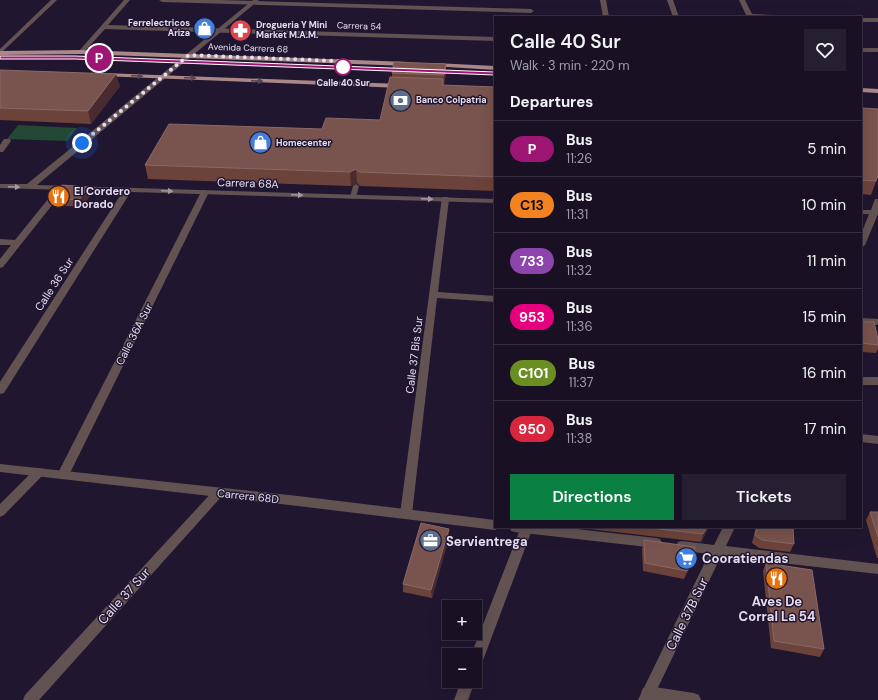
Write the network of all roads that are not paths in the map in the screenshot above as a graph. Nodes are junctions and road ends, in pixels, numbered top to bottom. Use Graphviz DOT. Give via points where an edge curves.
graph roads {
  1 [pos="54,0"];
  2 [pos="127,0"];
  3 [pos="162,0"];
  4 [pos="604,0"];
  5 [pos="670,0"];
  6 [pos="742,0"];
  7 [pos="255,1"];
  8 [pos="531,11"];
  9 [pos="606,16"];
  10 [pos="676,16"];
  11 [pos="750,16"];
  12 [pos="862,20"];
  13 [pos="878,20"];
  14 [pos="103,27"];
  15 [pos="219,31"];
  16 [pos="494,39"];
  17 [pos="862,50"];
  18 [pos="878,50"];
  19 [pos="0,52"];
  20 [pos="81,52"];
  21 [pos="189,55"];
  22 [pos="416,64"];
  23 [pos="424,64"];
  24 [pos="494,68"];
  25 [pos="92,74"];
  26 [pos="163,77"];
  27 [pos="409,87"];
  28 [pos="862,90"];
  29 [pos="878,91"];
  30 [pos="7,141"];
  31 [pos="0,150"];
  32 [pos="0,186"];
  33 [pos="356,186"];
  34 [pos="29,187"];
  35 [pos="62,188"];
  36 [pos="128,190"];
  37 [pos="205,192"];
  38 [pos="353,197"];
  39 [pos="445,199"];
  40 [pos="494,201"];
  41 [pos="878,201"];
  42 [pos="862,212"];
  43 [pos="876,212"];
  44 [pos="0,242"];
  45 [pos="18,243"];
  46 [pos="862,243"];
  47 [pos="0,265"];
  48 [pos="433,296"];
  49 [pos="494,299"];
  50 [pos="862,321"];
  51 [pos="878,322"];
  52 [pos="862,381"];
  53 [pos="878,381"];
  54 [pos="0,390"];
  55 [pos="862,438"];
  56 [pos="878,440"];
  57 [pos="0,468"];
  58 [pos="39,472"];
  59 [pos="63,475"];
  60 [pos="218,492"];
  61 [pos="0,512"];
  62 [pos="406,514"];
  63 [pos="494,525"];
  64 [pos="523,528"];
  65 [pos="531,528"];
  66 [pos="728,528"];
  67 [pos="717,550"];
  68 [pos="878,569"];
  69 [pos="481,648"];
  70 [pos="465,688"];
  71 [pos="646,696"];
  72 [pos="30,700"];
  73 [pos="461,700"];
  74 [pos="694,700"];
  1 -- 19 [label="street"];
  2 -- 14 [label="street"];
  3 -- 7 [label="street"];
  4 -- 9 [label="street"];
  5 -- 10 [label="street"];
  6 -- 11 [label="street"];
  7 -- 8 [label="street"];
  7 -- 15 [label="street"];
  12 -- 13 [label="street"];
  14 -- 15 [label="street, Carrera 54"];
  14 -- 20 [label="street"];
  15 -- 16 [label="street, Carrera 54"];
  15 -- 21 [label="street"];
  17 -- 18 [label="street"];
  19 -- 20 [label="main road, Avenida Carrera 68"];
  20 -- 21 [label="main road, Avenida Carrera 68"];
  21 -- 22 [label="main road, Avenida Carrera 68"];
  21 -- 26 [label="street"];
  23 -- 24 [label="main road"];
  25 -- 26 [label="main road, one-way"];
  26 -- 27 [label="main road, one-way"];
  26 -- 34 [label="street"];
  28 -- 29 [label="main road"];
  30 -- 31 [label="street"];
  32 -- 34 [label="street, Carrera 68A, one-way"];
  33 -- 38 [label="lane"];
  34 -- 35 [label="street, Carrera 68A"];
  35 -- 36 [label="street, Carrera 68A"];
  35 -- 45 [label="street"];
  36 -- 37 [label="street, Carrera 68A, one-way"];
  36 -- 54 [label="street, Calle 36 Sur"];
  37 -- 38 [label="street, Carrera 68A, one-way"];
  37 -- 59 [label="street, Calle 36A Sur"];
  38 -- 39 [label="street, Carrera 68A, one-way"];
  39 -- 40 [label="street, Carrera 68A"];
  39 -- 48 [label="street, Calle 37 Bis Sur"];
  41 -- 43 [label="street"];
  42 -- 43 [label="street"];
  43 -- 46 [label="street"];
  44 -- 45 [label="street"];
  45 -- 47 [label="street"];
  48 -- 49 [label="street"];
  48 -- 62 [label="street, Calle 37 Bis Sur"];
  50 -- 51 [label="street"];
  52 -- 53 [label="street"];
  55 -- 56 [label="street"];
  57 -- 58 [label="street, Carrera 68D"];
  58 -- 59 [label="street, Carrera 68D"];
  58 -- 61 [label="street"];
  59 -- 60 [label="street, Carrera 68D"];
  60 -- 62 [label="street, Carrera 68D"];
  60 -- 72 [label="street, Calle 37 Sur"];
  62 -- 63 [label="street, Carrera 68D"];
  64 -- 69 [label="street"];
  65 -- 67 [label="street"];
  66 -- 67 [label="street, Calle 37B Sur"];
  67 -- 68 [label="street"];
  67 -- 71 [label="street, Calle 37B Sur"];
  70 -- 73 [label="street"];
  71 -- 74 [label="street"];
}
